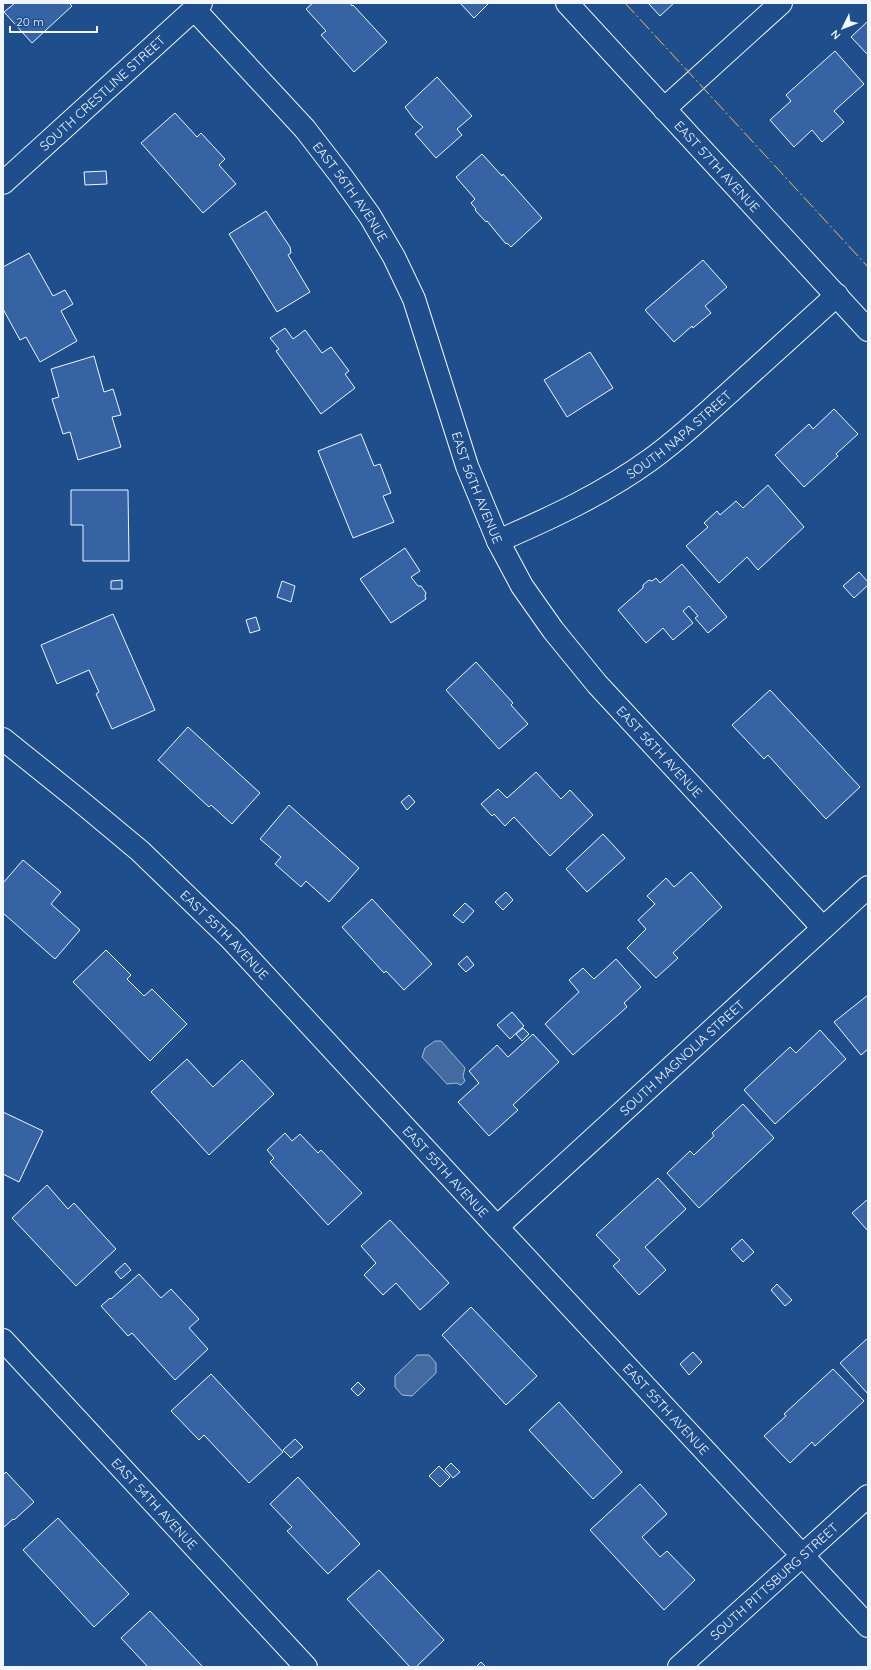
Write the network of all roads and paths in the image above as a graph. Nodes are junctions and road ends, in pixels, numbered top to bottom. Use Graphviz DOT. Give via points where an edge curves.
graph roads {
  1 [pos="566,3"];
  2 [pos="781,3"];
  3 [pos="197,6"];
  4 [pos="664,109"];
  5 [pos="3,183"];
  6 [pos="837,295"];
  7 [pos="868,330"];
  8 [pos="498,541"];
  9 [pos="3,739"];
  10 [pos="868,887"];
  11 [pos="823,928"];
  12 [pos="497,1227"];
  13 [pos="3,1340"];
  14 [pos="868,1496"];
  15 [pos="803,1554"];
  16 [pos="868,1626"];
  17 [pos="306,1667"];
  18 [pos="679,1667"];
  1 -- 4 [label="street, EAST 57TH AVENUE"];
  2 -- 4 [label="street"];
  3 -- 5 [label="street, SOUTH CRESTLINE STREET"];
  3 -- 8 [label="street, EAST 56TH AVENUE" via="305,129 370,216 394,257 414,299 467,466"];
  4 -- 6 [label="street, EAST 57TH AVENUE"];
  6 -- 7 [label="street, EAST 57TH AVENUE"];
  6 -- 8 [label="street, SOUTH NAPA STREET" via="681,437 651,460 584,501"];
  8 -- 11 [label="street, EAST 56TH AVENUE" via="522,586 596,684"];
  9 -- 12 [label="street, EAST 55TH AVENUE" via="140,851 219,927"];
  10 -- 11 [label="street, SOUTH MAGNOLIA STREET"];
  11 -- 12 [label="street, SOUTH MAGNOLIA STREET"];
  12 -- 15 [label="street, EAST 55TH AVENUE"];
  13 -- 17 [label="street, EAST 54TH AVENUE"];
  14 -- 15 [label="street, SOUTH PITTSBURG STREET"];
  15 -- 16 [label="street, EAST 55TH AVENUE"];
  15 -- 18 [label="street, SOUTH PITTSBURG STREET"];
}
